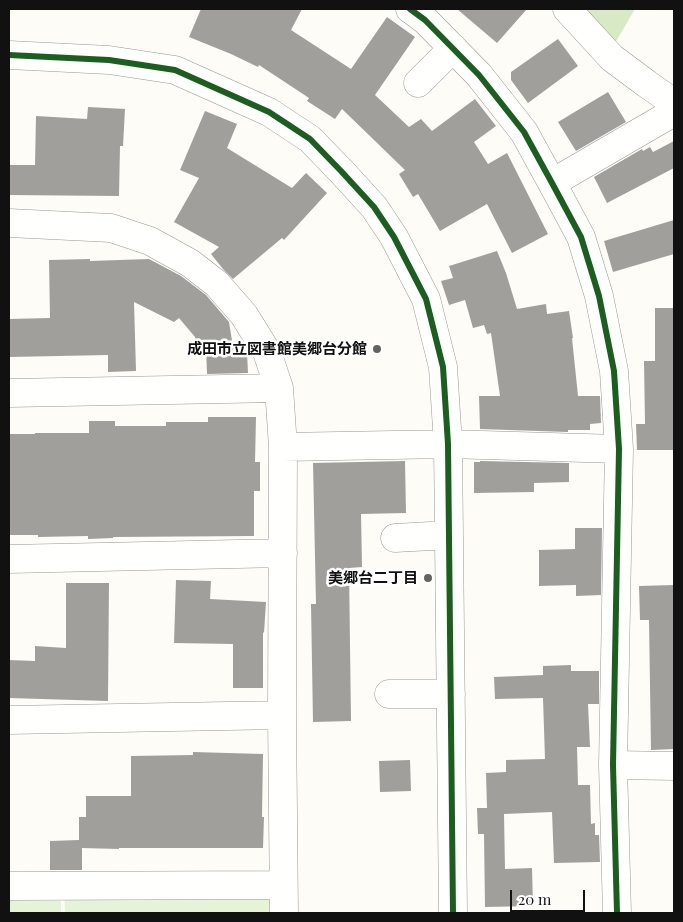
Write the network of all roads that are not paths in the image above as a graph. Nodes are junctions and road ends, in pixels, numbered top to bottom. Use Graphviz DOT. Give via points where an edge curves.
graph roads {
  1 [pos="410,9"];
  2 [pos="566,9"];
  3 [pos="453,48"];
  4 [pos="9,55"];
  5 [pos="418,83"];
  6 [pos="674,103"];
  7 [pos="674,112"];
  8 [pos="552,182"];
  9 [pos="9,223"];
  10 [pos="279,388"];
  11 [pos="9,393"];
  12 [pos="448,444"];
  13 [pos="283,447"];
  14 [pos="619,449"];
  15 [pos="449,535"];
  16 [pos="396,538"];
  17 [pos="282,553"];
  18 [pos="9,558"];
  19 [pos="389,694"];
  20 [pos="450,694"];
  21 [pos="282,715"];
  22 [pos="9,720"];
  23 [pos="613,766"];
  24 [pos="674,766"];
  25 [pos="283,885"];
  26 [pos="9,886"];
  27 [pos="284,913"];
  28 [pos="453,913"];
  29 [pos="617,913"];
  1 -- 3 [label="street"];
  2 -- 6 [label="street" via="612,58"];
  3 -- 5 [label="street"];
  3 -- 8 [label="street" via="524,132"];
  4 -- 12 [label="street" via="110,60 175,70 269,112 310,139 374,207 394,237 426,299 443,367"];
  7 -- 8 [label="street"];
  8 -- 14 [label="street" via="581,237 598,296 614,371"];
  9 -- 10 [label="street" via="110,228 150,241 190,263 217,284 244,315 267,352"];
  10 -- 11 [label="street"];
  10 -- 13 [label="street"];
  12 -- 13 [label="street"];
  12 -- 14 [label="street"];
  12 -- 15 [label="street"];
  13 -- 17 [label="street"];
  14 -- 23 [label="street"];
  15 -- 16 [label="street"];
  15 -- 20 [label="street"];
  17 -- 18 [label="street"];
  17 -- 21 [label="street"];
  19 -- 20 [label="street"];
  20 -- 28 [label="street"];
  21 -- 22 [label="street"];
  21 -- 25 [label="street"];
  23 -- 24 [label="street"];
  23 -- 29 [label="street"];
  25 -- 26 [label="street"];
  25 -- 27 [label="street"];
}
